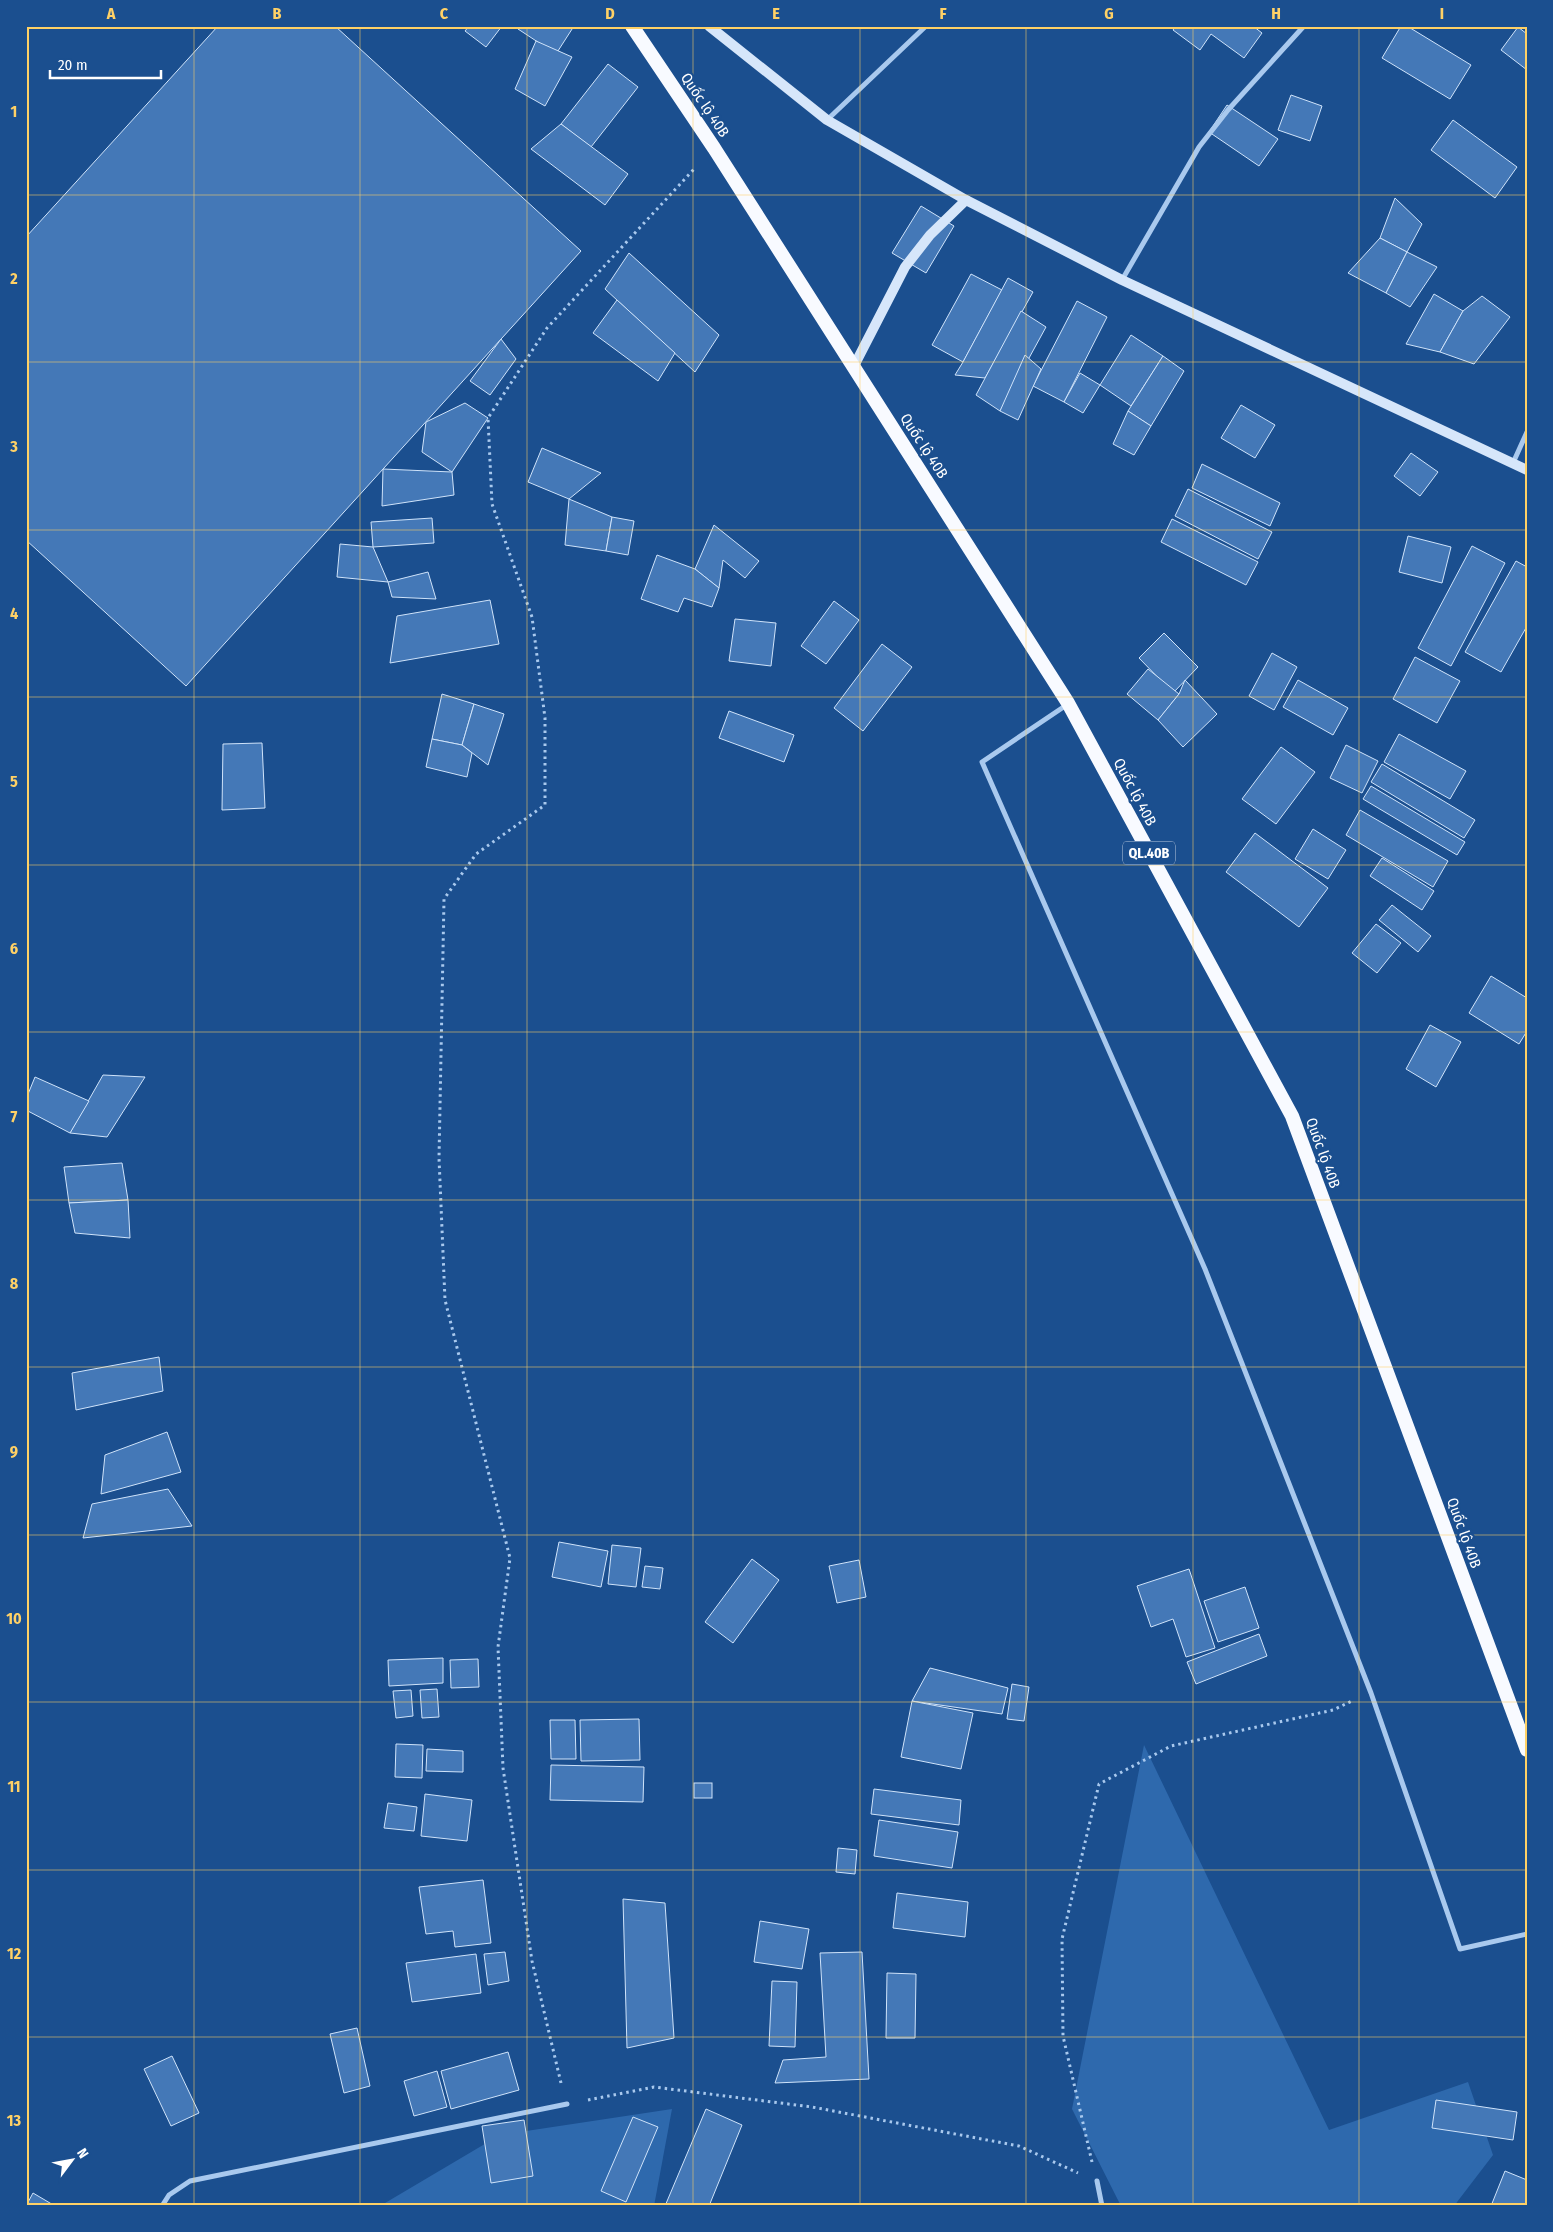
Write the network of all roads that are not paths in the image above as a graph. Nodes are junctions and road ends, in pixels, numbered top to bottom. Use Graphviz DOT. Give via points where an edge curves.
graph roads {
  1 [pos="632,26"];
  2 [pos="710,26"];
  3 [pos="926,26"];
  4 [pos="1304,26"];
  5 [pos="828,120"];
  6 [pos="966,200"];
  7 [pos="1122,280"];
  8 [pos="854,366"];
  9 [pos="1527,432"];
  10 [pos="1514,463"];
  11 [pos="1527,470"];
  12 [pos="1068,703"];
  13 [pos="1527,1750"];
  14 [pos="1527,1934"];
  15 [pos="567,2104"];
  16 [pos="1097,2181"];
  17 [pos="162,2206"];
  18 [pos="1102,2206"];
  1 -- 8 [label="highway, Quốc lộ 40B / QL.40B"];
  2 -- 5 [label="main road"];
  3 -- 5 [label="street"];
  4 -- 7 [label="street" via="1199,147"];
  5 -- 6 [label="main road"];
  6 -- 7 [label="main road"];
  6 -- 8 [label="main road" via="930,235 905,267"];
  7 -- 10 [label="main road"];
  8 -- 12 [label="highway, Quốc lộ 40B / QL.40B"];
  9 -- 10 [label="street"];
  10 -- 11 [label="main road"];
  12 -- 13 [label="highway, Quốc lộ 40B / QL.40B" via="1292,1116"];
  12 -- 14 [label="street" via="982,762 1205,1269 1371,1693 1460,1949"];
  15 -- 17 [label="street" via="190,2181 169,2195"];
  16 -- 18 [label="street"];
}
